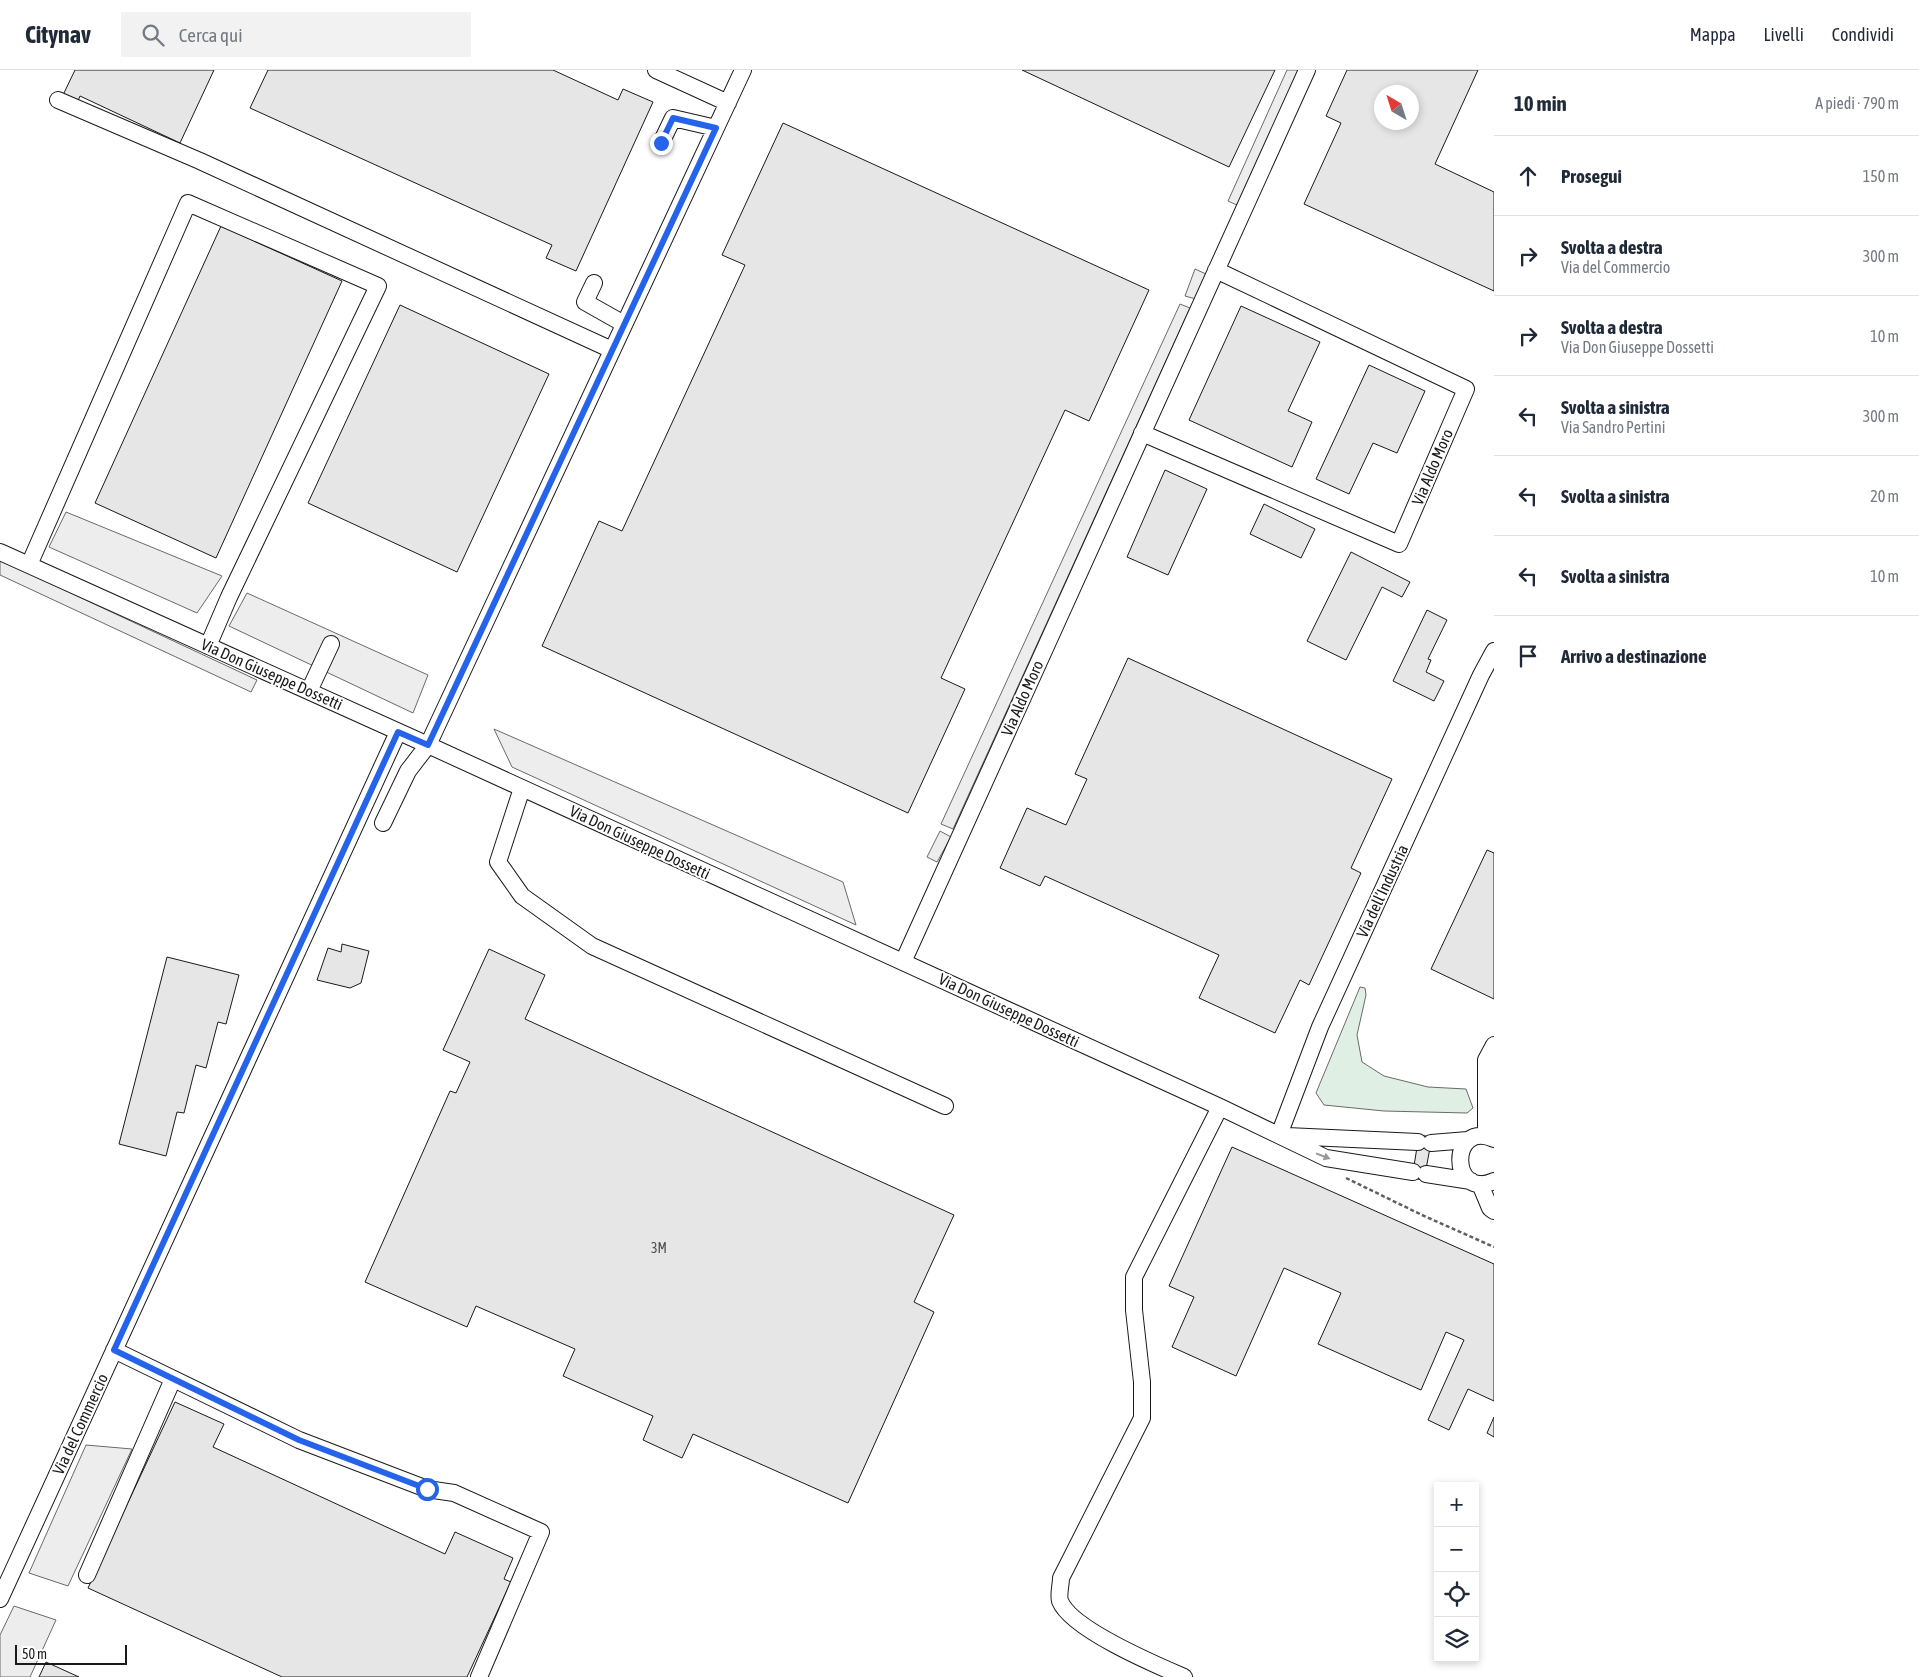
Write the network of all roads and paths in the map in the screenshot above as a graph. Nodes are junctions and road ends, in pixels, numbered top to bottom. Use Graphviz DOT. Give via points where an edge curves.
graph roads {
  1 [pos="656,70"];
  2 [pos="743,70"];
  3 [pos="1307,70"];
  4 [pos="58,100"];
  5 [pos="728,103"];
  6 [pos="716,128"];
  7 [pos="661,143"];
  8 [pos="1216,270"];
  9 [pos="594,283"];
  10 [pos="624,324"];
  11 [pos="612,350"];
  12 [pos="1142,433"];
  13 [pos="0,552"];
  14 [pos="28,565"];
  15 [pos="331,644"];
  16 [pos="208,646"];
  17 [pos="1494,651"];
  18 [pos="309,691"];
  19 [pos="398,732"];
  20 [pos="428,745"];
  21 [pos="522,788"];
  22 [pos="383,823"];
  23 [pos="903,962"];
  24 [pos="1494,1045"];
  25 [pos="1490,1060"];
  26 [pos="945,1106"];
  27 [pos="1220,1107"];
  28 [pos="1279,1135"];
  29 [pos="1490,1137"];
  30 [pos="1468,1140"];
  31 [pos="1343,1176"];
  32 [pos="1481,1182"];
  33 [pos="1494,1211"];
  34 [pos="1494,1247"];
  35 [pos="114,1350"];
  36 [pos="174,1379"];
  37 [pos="87,1575"];
  38 [pos="0,1599"];
  39 [pos="480,1677"];
  40 [pos="1184,1677"];
  1 -- 5 [label="street"];
  2 -- 5 [label="street"];
  3 -- 8 [label="street, Via Aldo Moro"];
  4 -- 11 [label="street"];
  5 -- 6 [label="street"];
  6 -- 7 [label="street" via="673,118"];
  6 -- 10 [label="street"];
  8 -- 12 [label="street, Via Aldo Moro"];
  8 -- 12 [label="street, Via Aldo Moro" via="1466,389 1399,544"];
  9 -- 10 [label="street" via="585,302"];
  10 -- 11 [label="street"];
  11 -- 20 [label="street"];
  12 -- 23 [label="street, Via Aldo Moro"];
  13 -- 14 [label="street, Via Don Giuseppe Dossetti"];
  14 -- 16 [label="street, Via Don Giuseppe Dossetti"];
  14 -- 16 [label="street" via="188,202 378,286"];
  15 -- 18 [label="street"];
  16 -- 18 [label="street, Via Don Giuseppe Dossetti"];
  17 -- 28 [label="street, Via dell’Industria" via="1320,1027"];
  18 -- 19 [label="street, Via Don Giuseppe Dossetti"];
  19 -- 20 [label="street, Via Don Giuseppe Dossetti"];
  19 -- 35 [label="street, Via del Commercio"];
  20 -- 21 [label="street, Via Don Giuseppe Dossetti"];
  20 -- 22 [label="street" via="408,771"];
  21 -- 23 [label="street, Via Don Giuseppe Dossetti"];
  21 -- 26 [label="street" via="498,862 522,896 592,946"];
  23 -- 27 [label="street, Via Don Giuseppe Dossetti"];
  24 -- 25 [label="street"];
  25 -- 29 [label="street"];
  27 -- 28 [label="street, Via Don Giuseppe Dossetti"];
  27 -- 40 [label="street" via="1134,1277 1142,1418 1061,1578 1059,1600 1067,1614 1082,1625 1145,1661"];
  28 -- 30 [label="street, Via Don Giuseppe Dossetti" via="1424,1143"];
  28 -- 32 [label="street, Via Don Giuseppe Dossetti, one-way" via="1326,1158"];
  29 -- 30 [label="street, Via Don Giuseppe Dossetti"];
  30 -- 32 [label="street" via="1459,1161 1465,1176"];
  31 -- 34 [label="path"];
  32 -- 33 [label="street"];
  35 -- 36 [label="street"];
  35 -- 38 [label="street, Via del Commercio"];
  36 -- 37 [label="street"];
  36 -- 39 [label="street" via="299,1440 427,1489 454,1493 541,1532"];
}
